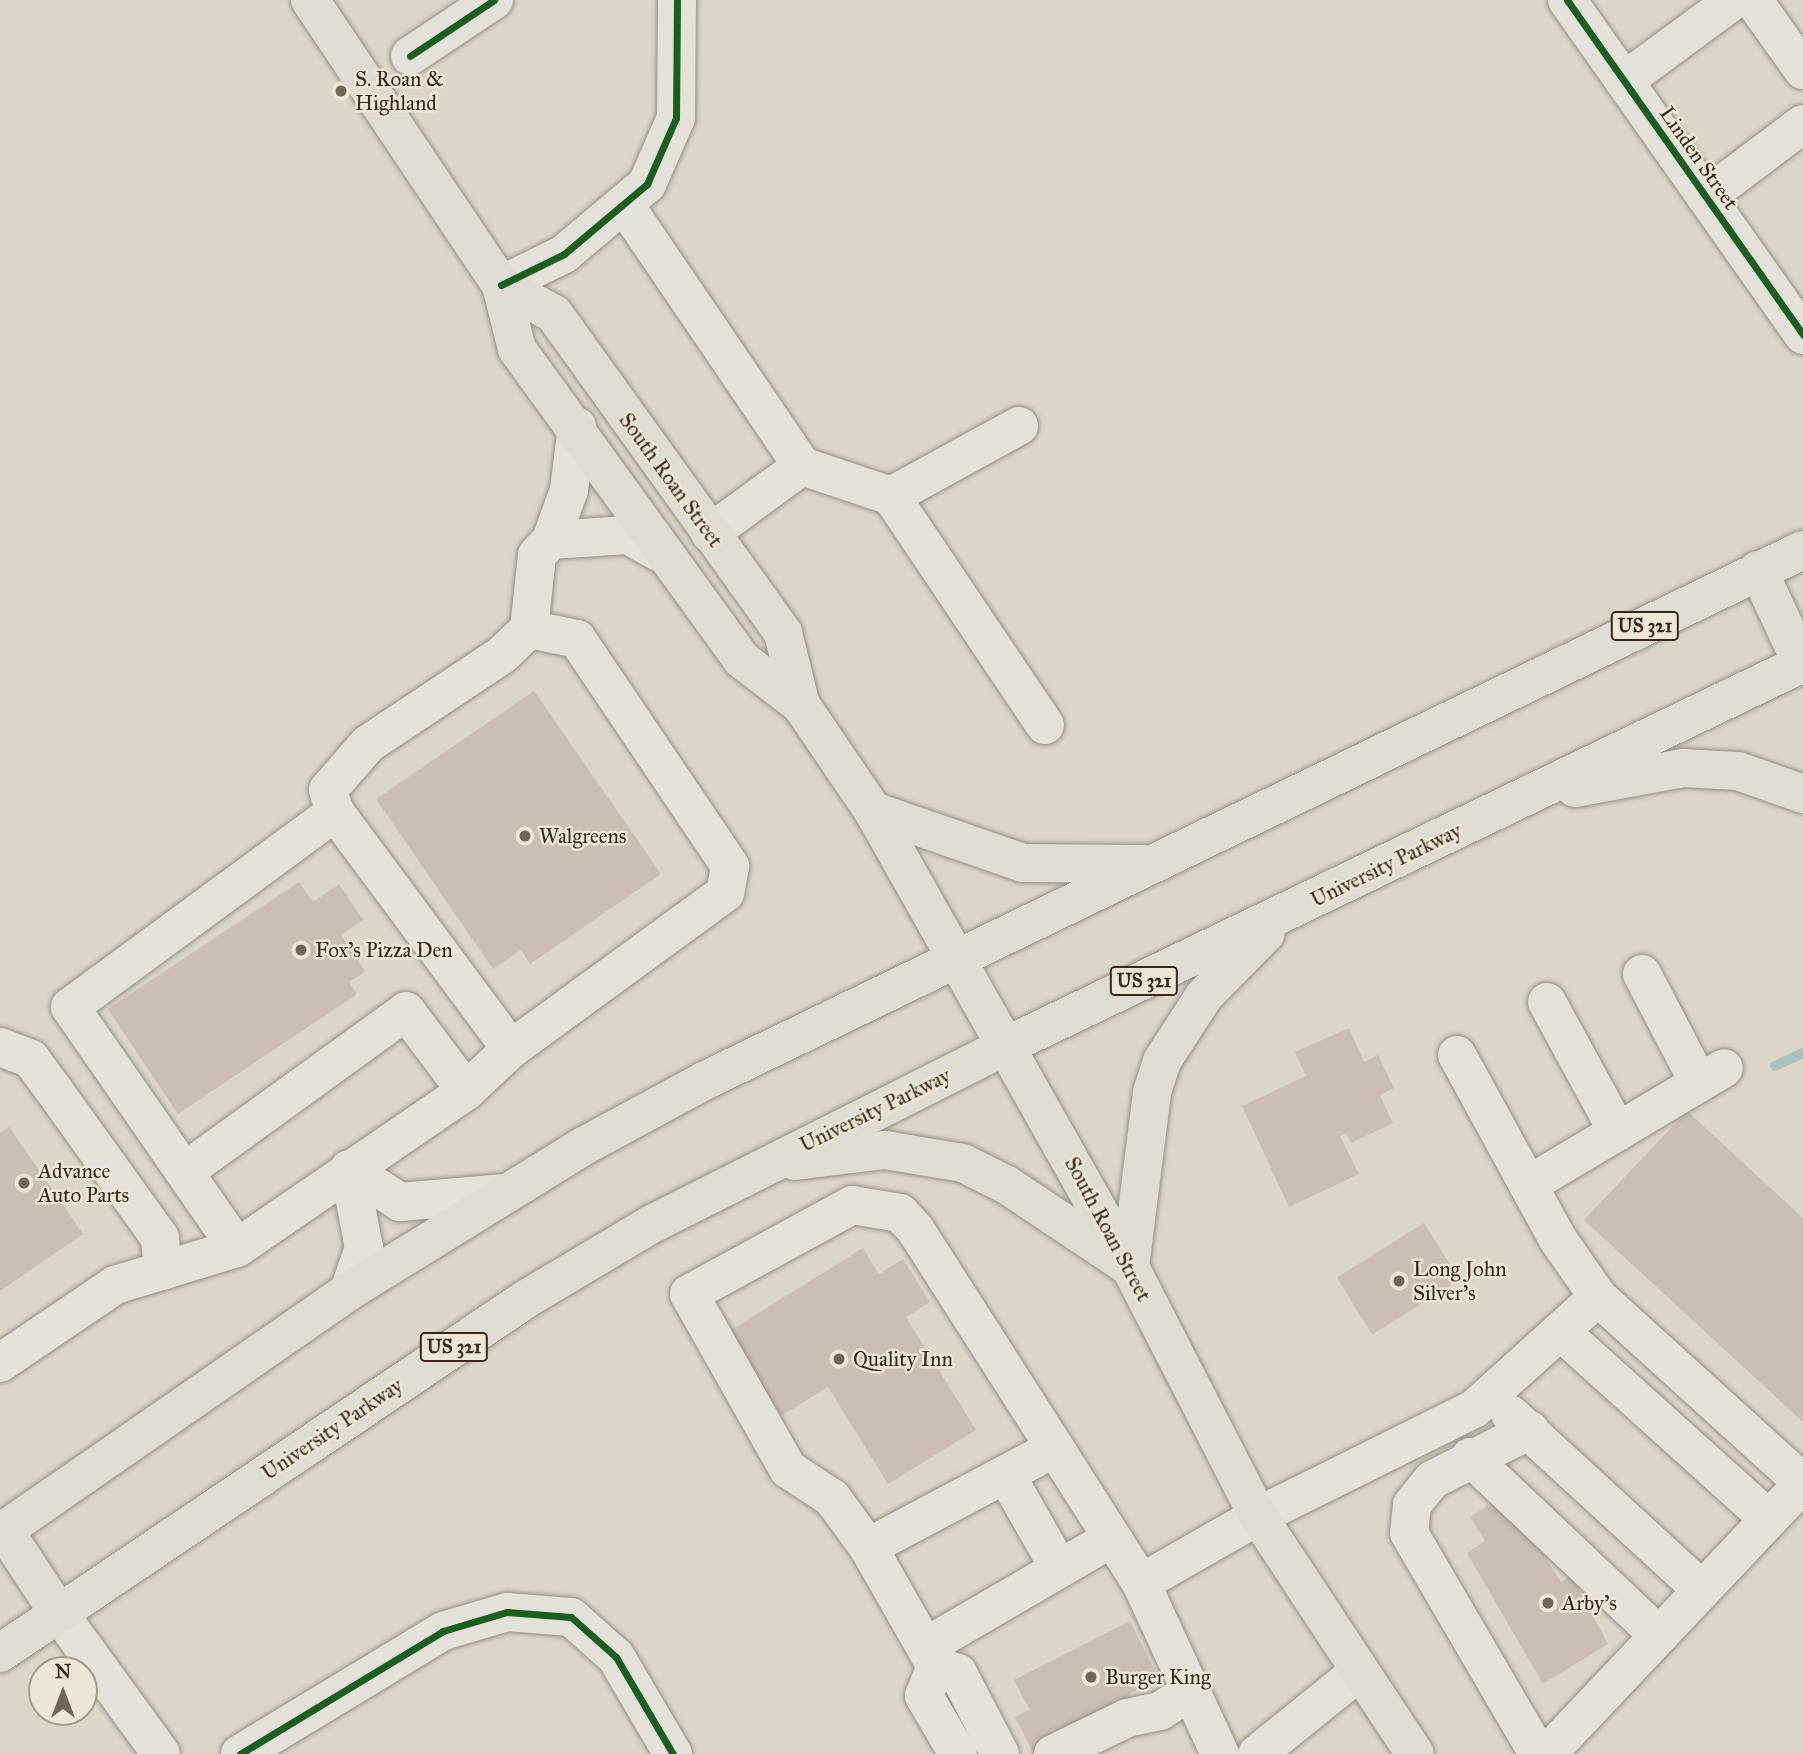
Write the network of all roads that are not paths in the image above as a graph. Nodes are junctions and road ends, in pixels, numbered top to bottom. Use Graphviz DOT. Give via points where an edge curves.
graph roads {
  1 [pos="310,0"];
  2 [pos="494,0"];
  3 [pos="677,0"];
  4 [pos="1567,0"];
  5 [pos="1734,0"];
  6 [pos="1753,0"];
  7 [pos="410,56"];
  8 [pos="1803,70"];
  9 [pos="1624,81"];
  10 [pos="1803,124"];
  11 [pos="1706,197"];
  12 [pos="624,204"];
  13 [pos="501,285"];
  14 [pos="1803,335"];
  15 [pos="1019,426"];
  16 [pos="577,427"];
  17 [pos="802,466"];
  18 [pos="891,496"];
  19 [pos="710,533"];
  20 [pos="551,540"];
  21 [pos="1803,550"];
  22 [pos="666,556"];
  23 [pos="1758,570"];
  24 [pos="528,629"];
  25 [pos="1803,665"];
  26 [pos="801,705"];
  27 [pos="1045,725"];
  28 [pos="1803,794"];
  29 [pos="1525,798"];
  30 [pos="873,811"];
  31 [pos="335,812"];
  32 [pos="1160,863"];
  33 [pos="1281,916"];
  34 [pos="956,959"];
  35 [pos="1642,974"];
  36 [pos="1547,1002"];
  37 [pos="1007,1045"];
  38 [pos="0,1047"];
  39 [pos="510,1049"];
  40 [pos="1457,1055"];
  41 [pos="466,1091"];
  42 [pos="1618,1132"];
  43 [pos="761,1166"];
  44 [pos="188,1169"];
  45 [pos="349,1169"];
  46 [pos="1528,1185"];
  47 [pos="505,1193"];
  48 [pos="237,1248"];
  49 [pos="1130,1267"];
  50 [pos="163,1270"];
  51 [pos="349,1290"];
  52 [pos="1598,1297"];
  53 [pos="1560,1331"];
  54 [pos="0,1363"];
  55 [pos="1489,1396"];
  56 [pos="1530,1430"];
  57 [pos="1055,1448"];
  58 [pos="1469,1457"];
  59 [pos="1006,1475"];
  60 [pos="1803,1483"];
  61 [pos="1258,1516"];
  62 [pos="1769,1519"];
  63 [pos="1,1529"];
  64 [pos="1112,1538"];
  65 [pos="868,1547"];
  66 [pos="1059,1569"];
  67 [pos="1141,1583"];
  68 [pos="1702,1590"];
  69 [pos="58,1612"];
  70 [pos="1659,1636"];
  71 [pos="0,1653"];
  72 [pos="930,1656"];
  73 [pos="1360,1671"];
  74 [pos="1191,1691"];
  75 [pos="1160,1712"];
  76 [pos="161,1754"];
  77 [pos="240,1754"];
  78 [pos="673,1754"];
  79 [pos="958,1754"];
  80 [pos="1000,1754"];
  81 [pos="1053,1754"];
  82 [pos="1104,1754"];
  83 [pos="1220,1754"];
  84 [pos="1257,1754"];
  85 [pos="1415,1754"];
  86 [pos="1538,1754"];
  87 [pos="1548,1754"];
  1 -- 13 [label="main road, South Roan Street"];
  2 -- 7 [label="street"];
  3 -- 12 [label="street" via="676,118 648,184"];
  4 -- 9 [label="street, Linden Street"];
  5 -- 9 [label="street"];
  6 -- 8 [label="street"];
  9 -- 11 [label="street, Linden Street"];
  10 -- 11 [label="street"];
  11 -- 14 [label="street, Linden Street"];
  12 -- 13 [label="street" via="565,254"];
  12 -- 17 [label="street"];
  13 -- 16 [label="main road, South Roan Street" via="517,349"];
  13 -- 19 [label="main road, South Roan Street" via="554,314"];
  15 -- 18 [label="street"];
  16 -- 20 [label="street" via="569,490"];
  16 -- 22 [label="main road, South Roan Street"];
  17 -- 18 [label="street"];
  17 -- 19 [label="street"];
  18 -- 27 [label="street"];
  19 -- 26 [label="main road, South Roan Street" via="783,633"];
  20 -- 22 [label="street" via="628,535"];
  20 -- 24 [label="street" via="537,555"];
  21 -- 23 [label="main road, US 321"];
  22 -- 26 [label="main road, South Roan Street" via="741,659"];
  23 -- 25 [label="main road"];
  23 -- 32 [label="main road, US 321"];
  24 -- 31 [label="street" via="502,655 341,768 328,790"];
  24 -- 39 [label="street" via="577,639 730,866 725,893"];
  25 -- 29 [label="main road, University Parkway / US 321"];
  26 -- 30 [label="main road, South Roan Street"];
  28 -- 29 [label="main road" via="1738,771 1682,768"];
  29 -- 33 [label="main road, University Parkway / US 321"];
  30 -- 32 [label="main road" via="1023,863"];
  30 -- 34 [label="main road, South Roan Street"];
  31 -- 39 [label="street"];
  31 -- 44 [label="street" via="70,1007"];
  32 -- 34 [label="main road, US 321"];
  33 -- 37 [label="main road, University Parkway / US 321"];
  33 -- 49 [label="main road" via="1204,996 1163,1061 1150,1104"];
  34 -- 37 [label="main road, South Roan Street"];
  34 -- 47 [label="main road, US 321" via="706,1080"];
  35 -- 42 [label="street" via="1711,1075"];
  36 -- 42 [label="street"];
  37 -- 43 [label="main road, University Parkway / US 321"];
  37 -- 49 [label="main road, South Roan Street"];
  38 -- 50 [label="street" via="31,1059 53,1089 160,1238"];
  39 -- 41 [label="street"];
  40 -- 46 [label="street"];
  41 -- 44 [label="street" via="406,1011"];
  41 -- 45 [label="street"];
  42 -- 46 [label="street"];
  43 -- 49 [label="main road" via="885,1150 963,1163 1007,1185"];
  43 -- 69 [label="main road, University Parkway / US 321" via="526,1299"];
  44 -- 48 [label="street"];
  45 -- 47 [label="street" via="400,1202"];
  45 -- 48 [label="street"];
  45 -- 51 [label="street" via="350,1200 364,1248"];
  46 -- 52 [label="street"];
  47 -- 51 [label="main road, US 321"];
  48 -- 50 [label="street"];
  49 -- 61 [label="main road, South Roan Street"];
  50 -- 54 [label="street" via="115,1285"];
  51 -- 63 [label="main road, US 321"];
  52 -- 53 [label="street"];
  52 -- 60 [label="street"];
  53 -- 55 [label="street"];
  53 -- 62 [label="street"];
  55 -- 56 [label="street"];
  55 -- 61 [label="street"];
  56 -- 58 [label="street"];
  56 -- 68 [label="street"];
  57 -- 59 [label="street"];
  57 -- 64 [label="street"];
  57 -- 65 [label="street" via="900,1213 852,1205 689,1294 788,1469 832,1498"];
  58 -- 70 [label="street"];
  58 -- 86 [label="street" via="1432,1480 1412,1505 1409,1533"];
  59 -- 65 [label="street"];
  59 -- 66 [label="street"];
  60 -- 62 [label="street"];
  61 -- 67 [label="street"];
  61 -- 73 [label="main road, South Roan Street"];
  62 -- 68 [label="street"];
  63 -- 69 [label="main road"];
  64 -- 66 [label="street"];
  64 -- 67 [label="street"];
  65 -- 72 [label="street"];
  66 -- 72 [label="street"];
  67 -- 74 [label="street"];
  68 -- 70 [label="street"];
  69 -- 71 [label="main road, University Parkway / US 321"];
  69 -- 76 [label="street"];
  70 -- 87 [label="street"];
  72 -- 79 [label="street" via="924,1696"];
  72 -- 80 [label="street" via="958,1673"];
  73 -- 84 [label="street"];
  73 -- 85 [label="main road, South Roan Street"];
  74 -- 75 [label="street"];
  74 -- 83 [label="street"];
  75 -- 81 [label="street" via="1127,1718"];
  75 -- 82 [label="street" via="1143,1737"];
  77 -- 78 [label="street" via="443,1631 507,1612 571,1617 616,1657"];
}
